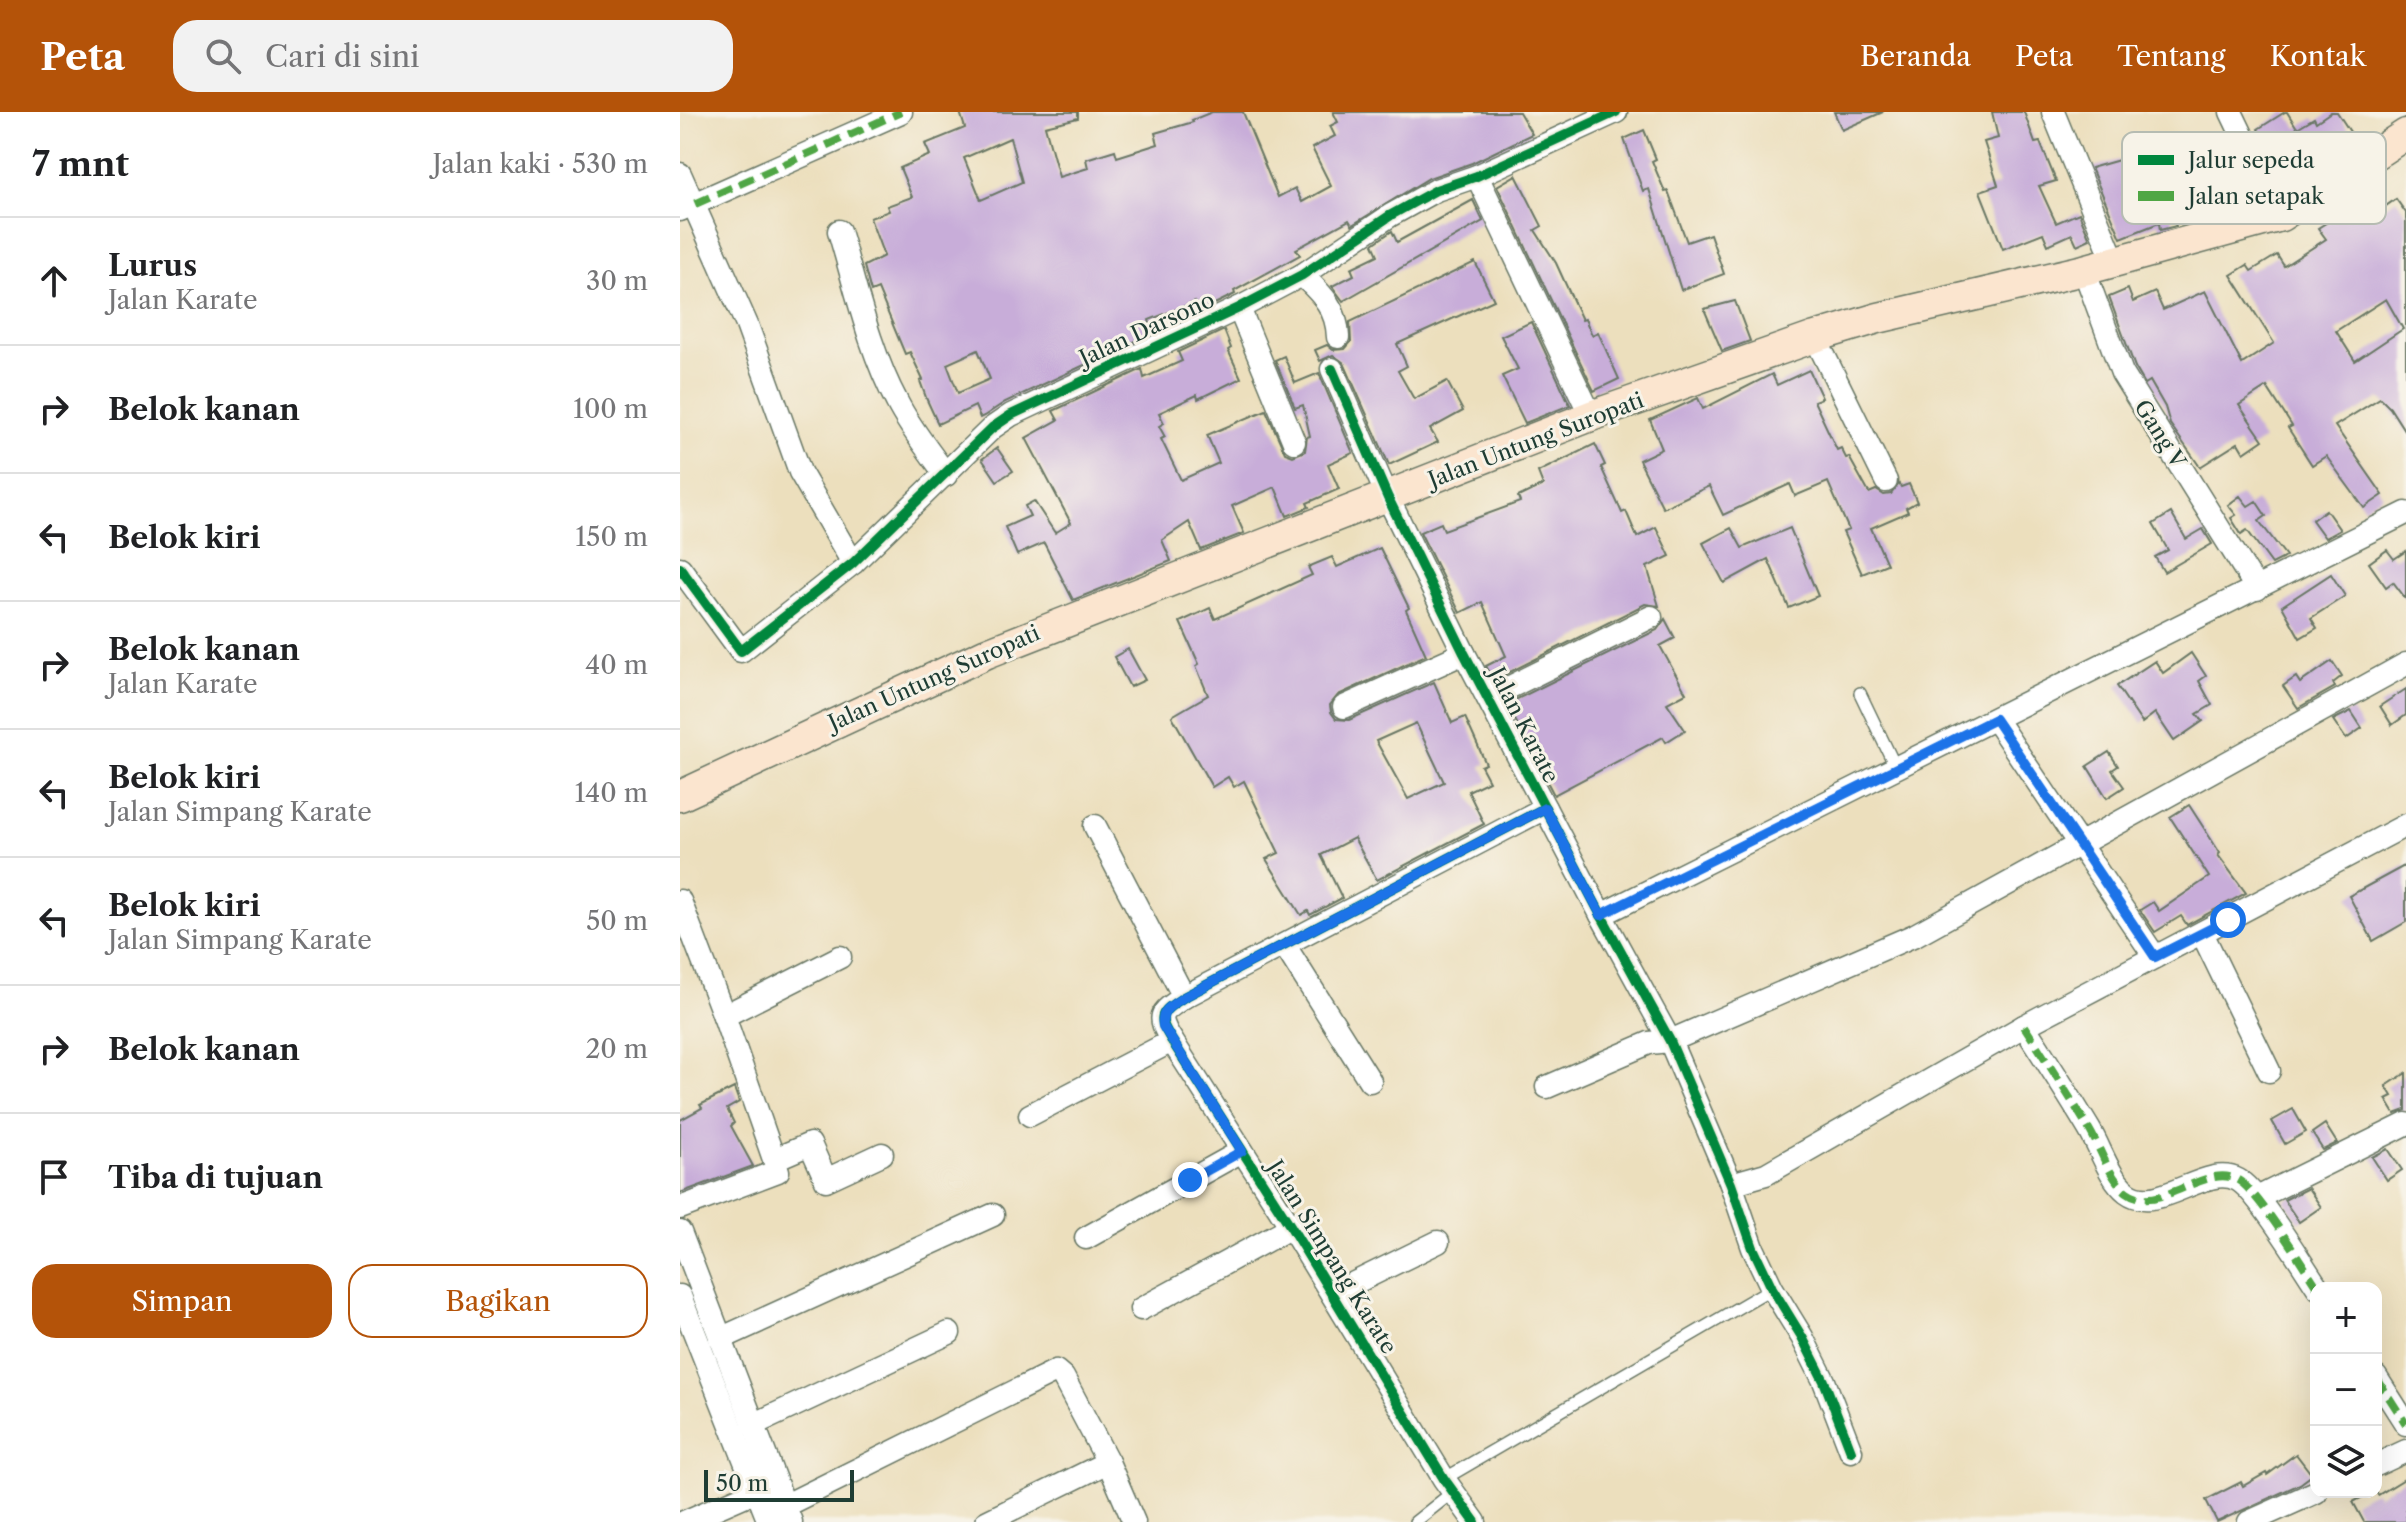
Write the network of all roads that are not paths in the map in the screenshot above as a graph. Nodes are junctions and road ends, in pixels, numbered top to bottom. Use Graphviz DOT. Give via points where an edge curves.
graph roads {
  1 [pos="901,112"];
  2 [pos="2053,112"];
  3 [pos="2231,112"];
  4 [pos="1602,115"];
  5 [pos="2241,132"];
  6 [pos="680,174"];
  7 [pos="1477,176"];
  8 [pos="687,207"];
  9 [pos="2251,224"];
  10 [pos="839,231"];
  11 [pos="2114,261"];
  12 [pos="2084,270"];
  13 [pos="1302,275"];
  14 [pos="1239,308"];
  15 [pos="1338,337"];
  16 [pos="1815,337"];
  17 [pos="1332,369"];
  18 [pos="1591,416"];
  19 [pos="1294,442"];
  20 [pos="946,475"];
  21 [pos="1886,481"];
  22 [pos="1388,498"];
  23 [pos="2406,513"];
  24 [pos="853,563"];
  25 [pos="680,568"];
  26 [pos="2257,589"];
  27 [pos="1651,617"];
  28 [pos="1464,653"];
  29 [pos="2406,664"];
  30 [pos="1860,693"];
  31 [pos="1488,698"];
  32 [pos="1344,707"];
  33 [pos="1995,719"];
  34 [pos="1896,768"];
  35 [pos="680,796"];
  36 [pos="1545,808"];
  37 [pos="2406,825"];
  38 [pos="1095,826"];
  39 [pos="2081,845"];
  40 [pos="680,901"];
  41 [pos="1601,915"];
  42 [pos="2202,933"];
  43 [pos="1285,946"];
  44 [pos="840,957"];
  45 [pos="2155,957"];
  46 [pos="1184,997"];
  47 [pos="724,1016"];
  48 [pos="2024,1026"];
  49 [pos="1172,1041"];
  50 [pos="1670,1041"];
  51 [pos="2269,1071"];
  52 [pos="1370,1081"];
  53 [pos="1547,1087"];
  54 [pos="1030,1115"];
  55 [pos="2406,1124"];
  56 [pos="1242,1151"];
  57 [pos="882,1154"];
  58 [pos="775,1159"];
  59 [pos="1731,1184"];
  60 [pos="2257,1198"];
  61 [pos="680,1208"];
  62 [pos="993,1215"];
  63 [pos="1291,1227"];
  64 [pos="680,1232"];
  65 [pos="1086,1238"];
  66 [pos="1438,1242"];
  67 [pos="2314,1282"];
  68 [pos="1772,1288"];
  69 [pos="1332,1294"];
  70 [pos="680,1296"];
  71 [pos="1141,1309"];
  72 [pos="949,1333"];
  73 [pos="720,1339"];
  74 [pos="2382,1386"];
  75 [pos="744,1423"];
  76 [pos="2406,1424"];
  77 [pos="1851,1451"];
  78 [pos="2406,1451"];
  79 [pos="1108,1462"];
  80 [pos="2382,1462"];
  81 [pos="1449,1485"];
  82 [pos="755,1491"];
  83 [pos="2310,1495"];
  84 [pos="781,1517"];
  85 [pos="684,1522"];
  86 [pos="986,1522"];
  87 [pos="1134,1522"];
  88 [pos="1415,1522"];
  89 [pos="1475,1522"];
  90 [pos="2249,1522"];
  1 -- 8 [label="street"];
  2 -- 11 [label="street"];
  3 -- 5 [label="street"];
  4 -- 7 [label="street, Jalan Darsono"];
  6 -- 8 [label="street"];
  7 -- 13 [label="street, Jalan Darsono" via="1436,190 1391,215"];
  7 -- 18 [label="street"];
  8 -- 24 [label="street" via="747,325 800,472"];
  9 -- 11 [label="main road, Jalan Untung Suropati"];
  10 -- 20 [label="street" via="887,381"];
  11 -- 12 [label="main road, Jalan Untung Suropati"];
  12 -- 16 [label="main road, Jalan Untung Suropati"];
  12 -- 26 [label="street, Gang V" via="2122,373"];
  13 -- 14 [label="street, Jalan Darsono"];
  13 -- 15 [label="street" via="1328,300"];
  14 -- 19 [label="street"];
  14 -- 20 [label="street, Jalan Darsono" via="1011,415"];
  16 -- 18 [label="main road, Jalan Untung Suropati"];
  16 -- 21 [label="street"];
  17 -- 22 [label="street, Jalan Karate"];
  18 -- 22 [label="main road, Jalan Untung Suropati"];
  20 -- 24 [label="street, Jalan Darsono"];
  22 -- 28 [label="street, Jalan Karate"];
  22 -- 35 [label="main road, Jalan Untung Suropati" via="987,653"];
  23 -- 26 [label="street"];
  24 -- 25 [label="street, Jalan Darsono" via="741,651"];
  26 -- 33 [label="street"];
  27 -- 31 [label="street"];
  28 -- 31 [label="street, Jalan Karate"];
  28 -- 32 [label="street"];
  29 -- 39 [label="street"];
  30 -- 34 [label="lane"];
  31 -- 36 [label="street, Jalan Karate"];
  33 -- 34 [label="street"];
  33 -- 39 [label="street"];
  34 -- 41 [label="street"];
  36 -- 41 [label="street, Jalan Karate"];
  36 -- 43 [label="street, Jalan Simpang Karate"];
  37 -- 42 [label="street"];
  38 -- 46 [label="street"];
  39 -- 45 [label="street"];
  39 -- 50 [label="street" via="1915,935"];
  40 -- 47 [label="street"];
  41 -- 50 [label="street, Jalan Karate"];
  42 -- 45 [label="street"];
  42 -- 51 [label="street"];
  43 -- 46 [label="street, Jalan Simpang Karate"];
  43 -- 52 [label="street"];
  44 -- 47 [label="street"];
  45 -- 48 [label="street"];
  46 -- 49 [label="street, Jalan Simpang Karate" via="1161,1017"];
  47 -- 58 [label="street"];
  48 -- 59 [label="street" via="1766,1174"];
  48 -- 60 [label="street" via="2129,1194 2168,1194 2218,1176 2238,1180"];
  49 -- 54 [label="street"];
  49 -- 56 [label="street, Jalan Simpang Karate"];
  50 -- 53 [label="street" via="1649,1043"];
  50 -- 59 [label="street, Jalan Karate"];
  55 -- 60 [label="street"];
  56 -- 63 [label="street, Jalan Simpang Karate"];
  56 -- 65 [label="street"];
  57 -- 58 [label="street" via="826,1180 810,1144"];
  58 -- 61 [label="street" via="778,1171"];
  59 -- 68 [label="street, Jalan Karate"];
  60 -- 67 [label="street"];
  62 -- 73 [label="street"];
  63 -- 69 [label="street, Jalan Simpang Karate"];
  63 -- 71 [label="street"];
  64 -- 73 [label="street"];
  66 -- 69 [label="street"];
  68 -- 77 [label="street, Jalan Karate" via="1824,1381"];
  68 -- 81 [label="lane"];
  69 -- 81 [label="street, Jalan Simpang Karate"];
  70 -- 75 [label="street"];
  72 -- 75 [label="street"];
  73 -- 75 [label="street"];
  74 -- 76 [label="street"];
  75 -- 82 [label="street"];
  75 -- 84 [label="street"];
  78 -- 80 [label="street"];
  79 -- 84 [label="street" via="1056,1371"];
  79 -- 86 [label="street"];
  79 -- 87 [label="street"];
  81 -- 88 [label="lane"];
  81 -- 89 [label="street, Jalan Simpang Karate"];
  82 -- 84 [label="street"];
  82 -- 85 [label="street"];
  83 -- 90 [label="street"];
}
